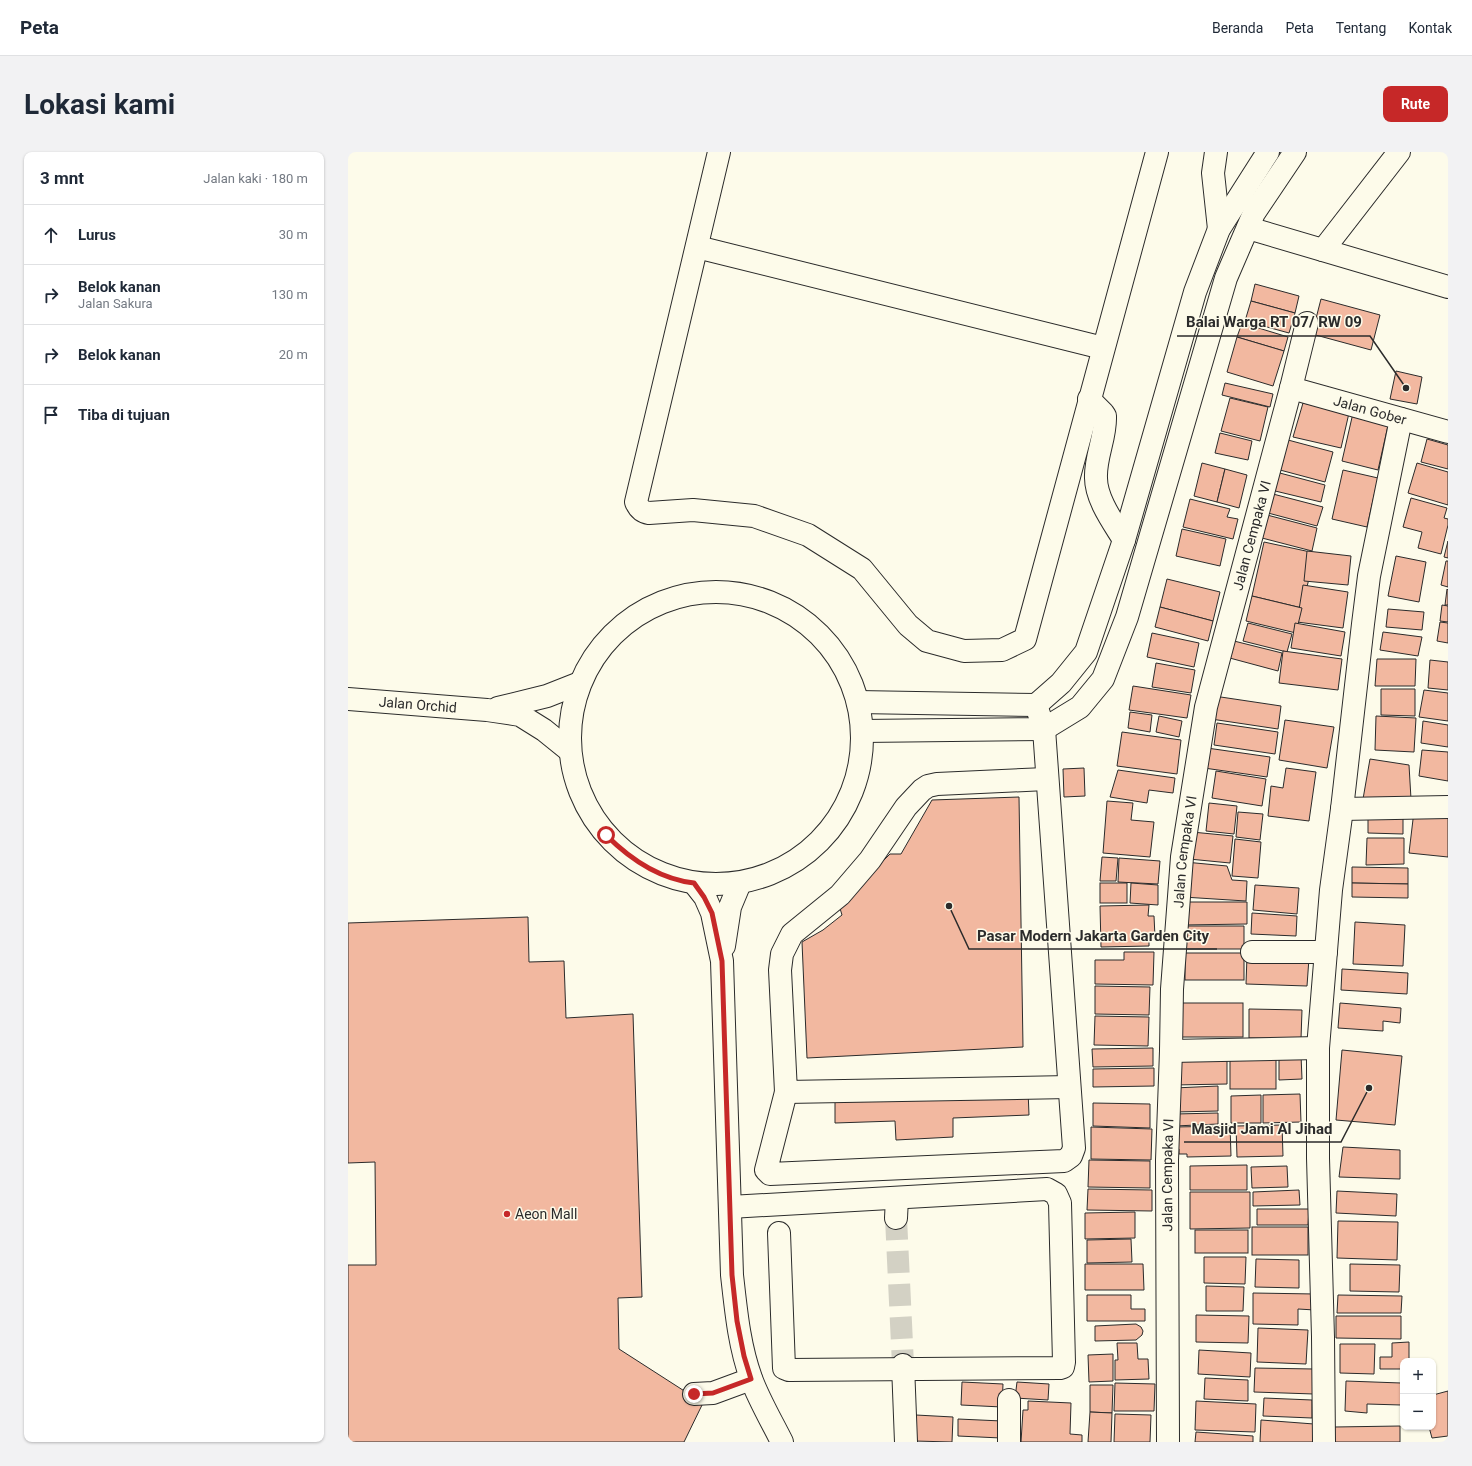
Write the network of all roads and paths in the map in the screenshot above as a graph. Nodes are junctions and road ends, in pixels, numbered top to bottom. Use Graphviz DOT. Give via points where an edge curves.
graph roads {
  1 [pos="719,152"];
  2 [pos="1156,152"];
  3 [pos="1216,152"];
  4 [pos="1268,152"];
  5 [pos="1295,152"];
  6 [pos="1399,152"];
  7 [pos="1248,228"];
  8 [pos="1219,229"];
  9 [pos="697,247"];
  10 [pos="1323,250"];
  11 [pos="1448,287"];
  12 [pos="1307,323"];
  13 [pos="1104,348"];
  14 [pos="1291,388"];
  15 [pos="1089,399"];
  16 [pos="1401,419"];
  17 [pos="1448,432"];
  18 [pos="1124,540"];
  19 [pos="580,684"];
  20 [pos="348,698"];
  21 [pos="858,702"];
  22 [pos="1036,705"];
  23 [pos="487,710"];
  24 [pos="1044,729"];
  25 [pos="862,731"];
  26 [pos="570,751"];
  27 [pos="1046,779"];
  28 [pos="1448,807"];
  29 [pos="1342,809"];
  30 [pos="694,883"];
  31 [pos="740,883"];
  32 [pos="1252,952"];
  33 [pos="1326,952"];
  34 [pos="722,961"];
  35 [pos="1318,1048"];
  36 [pos="1171,1051"];
  37 [pos="1069,1087"];
  38 [pos="786,1092"];
  39 [pos="730,1206"];
  40 [pos="779,1233"];
  41 [pos="903,1367"];
  42 [pos="751,1379"];
  43 [pos="694,1394"];
  44 [pos="1009,1400"];
  45 [pos="782,1442"];
  46 [pos="906,1442"];
  47 [pos="1008,1442"];
  48 [pos="1168,1442"];
  49 [pos="1324,1442"];
  1 -- 9 [label="street"];
  2 -- 13 [label="street"];
  3 -- 8 [label="street" via="1213,173"];
  4 -- 8 [label="street"];
  5 -- 7 [label="street" via="1254,213"];
  6 -- 10 [label="street"];
  7 -- 10 [label="street"];
  7 -- 24 [label="street" via="1226,278 1127,617 1103,679 1080,707"];
  8 -- 18 [label="street" via="1195,292"];
  9 -- 13 [label="street"];
  9 -- 15 [label="street" via="636,502 639,508 649,514 693,510 754,516 808,535 862,569 908,625 927,641 964,651 1002,650 1025,639"];
  10 -- 11 [label="street"];
  12 -- 14 [label="street, Jalan Cempaka VI"];
  13 -- 15 [label="street"];
  14 -- 16 [label="street, Jalan Gober"];
  14 -- 36 [label="street, Jalan Cempaka VI" via="1206,707 1182,857 1172,989"];
  15 -- 18 [label="street" via="1105,416 1096,477 1097,488 1106,510"];
  16 -- 17 [label="street, Jalan Gober"];
  16 -- 29 [label="street" via="1369,576"];
  18 -- 22 [label="street" via="1086,652 1061,683"];
  19 -- 21 [label="street" via="603,644 619,627 638,614 680,595 702,591 725,591 770,601 809,625 826,641 839,659"];
  19 -- 23 [label="street" via="547,696"];
  19 -- 26 [label="street" via="571,718"];
  20 -- 23 [label="street, Jalan Orchid"];
  21 -- 22 [label="street"];
  21 -- 25 [label="street"];
  22 -- 24 [label="street"];
  23 -- 26 [label="street" via="520,715"];
  24 -- 25 [label="street"];
  24 -- 27 [label="street"];
  25 -- 31 [label="street" via="862,748 852,792 828,832 812,849 794,862 774,873"];
  26 -- 30 [label="street" via="581,796 606,835 622,851 661,875"];
  27 -- 37 [label="street"];
  27 -- 38 [label="street" via="928,786 906,807 870,860 840,895 792,934 782,954 780,970"];
  28 -- 29 [label="street"];
  29 -- 33 [label="street" via="1330,890"];
  30 -- 31 [label="street"];
  30 -- 34 [label="street" via="712,913"];
  31 -- 34 [label="street" via="730,906"];
  32 -- 33 [label="street"];
  33 -- 35 [label="street"];
  34 -- 39 [label="street"];
  35 -- 36 [label="street"];
  35 -- 49 [label="street"];
  36 -- 48 [label="street, Jalan Cempaka VI" via="1167,1160"];
  37 -- 38 [label="street"];
  37 -- 38 [label="street" via="1074,1148 1072,1156 1064,1160 770,1174 766,1170"];
  39 -- 41 [label="street" via="897,1208 1047,1189 1056,1194 1060,1203 1063,1367"];
  39 -- 42 [label="street" via="732,1275 737,1321"];
  40 -- 41 [label="street" via="784,1368 789,1370"];
  41 -- 46 [label="street"];
  42 -- 43 [label="street" via="713,1393"];
  42 -- 45 [label="street"];
  44 -- 47 [label="street"];
}
